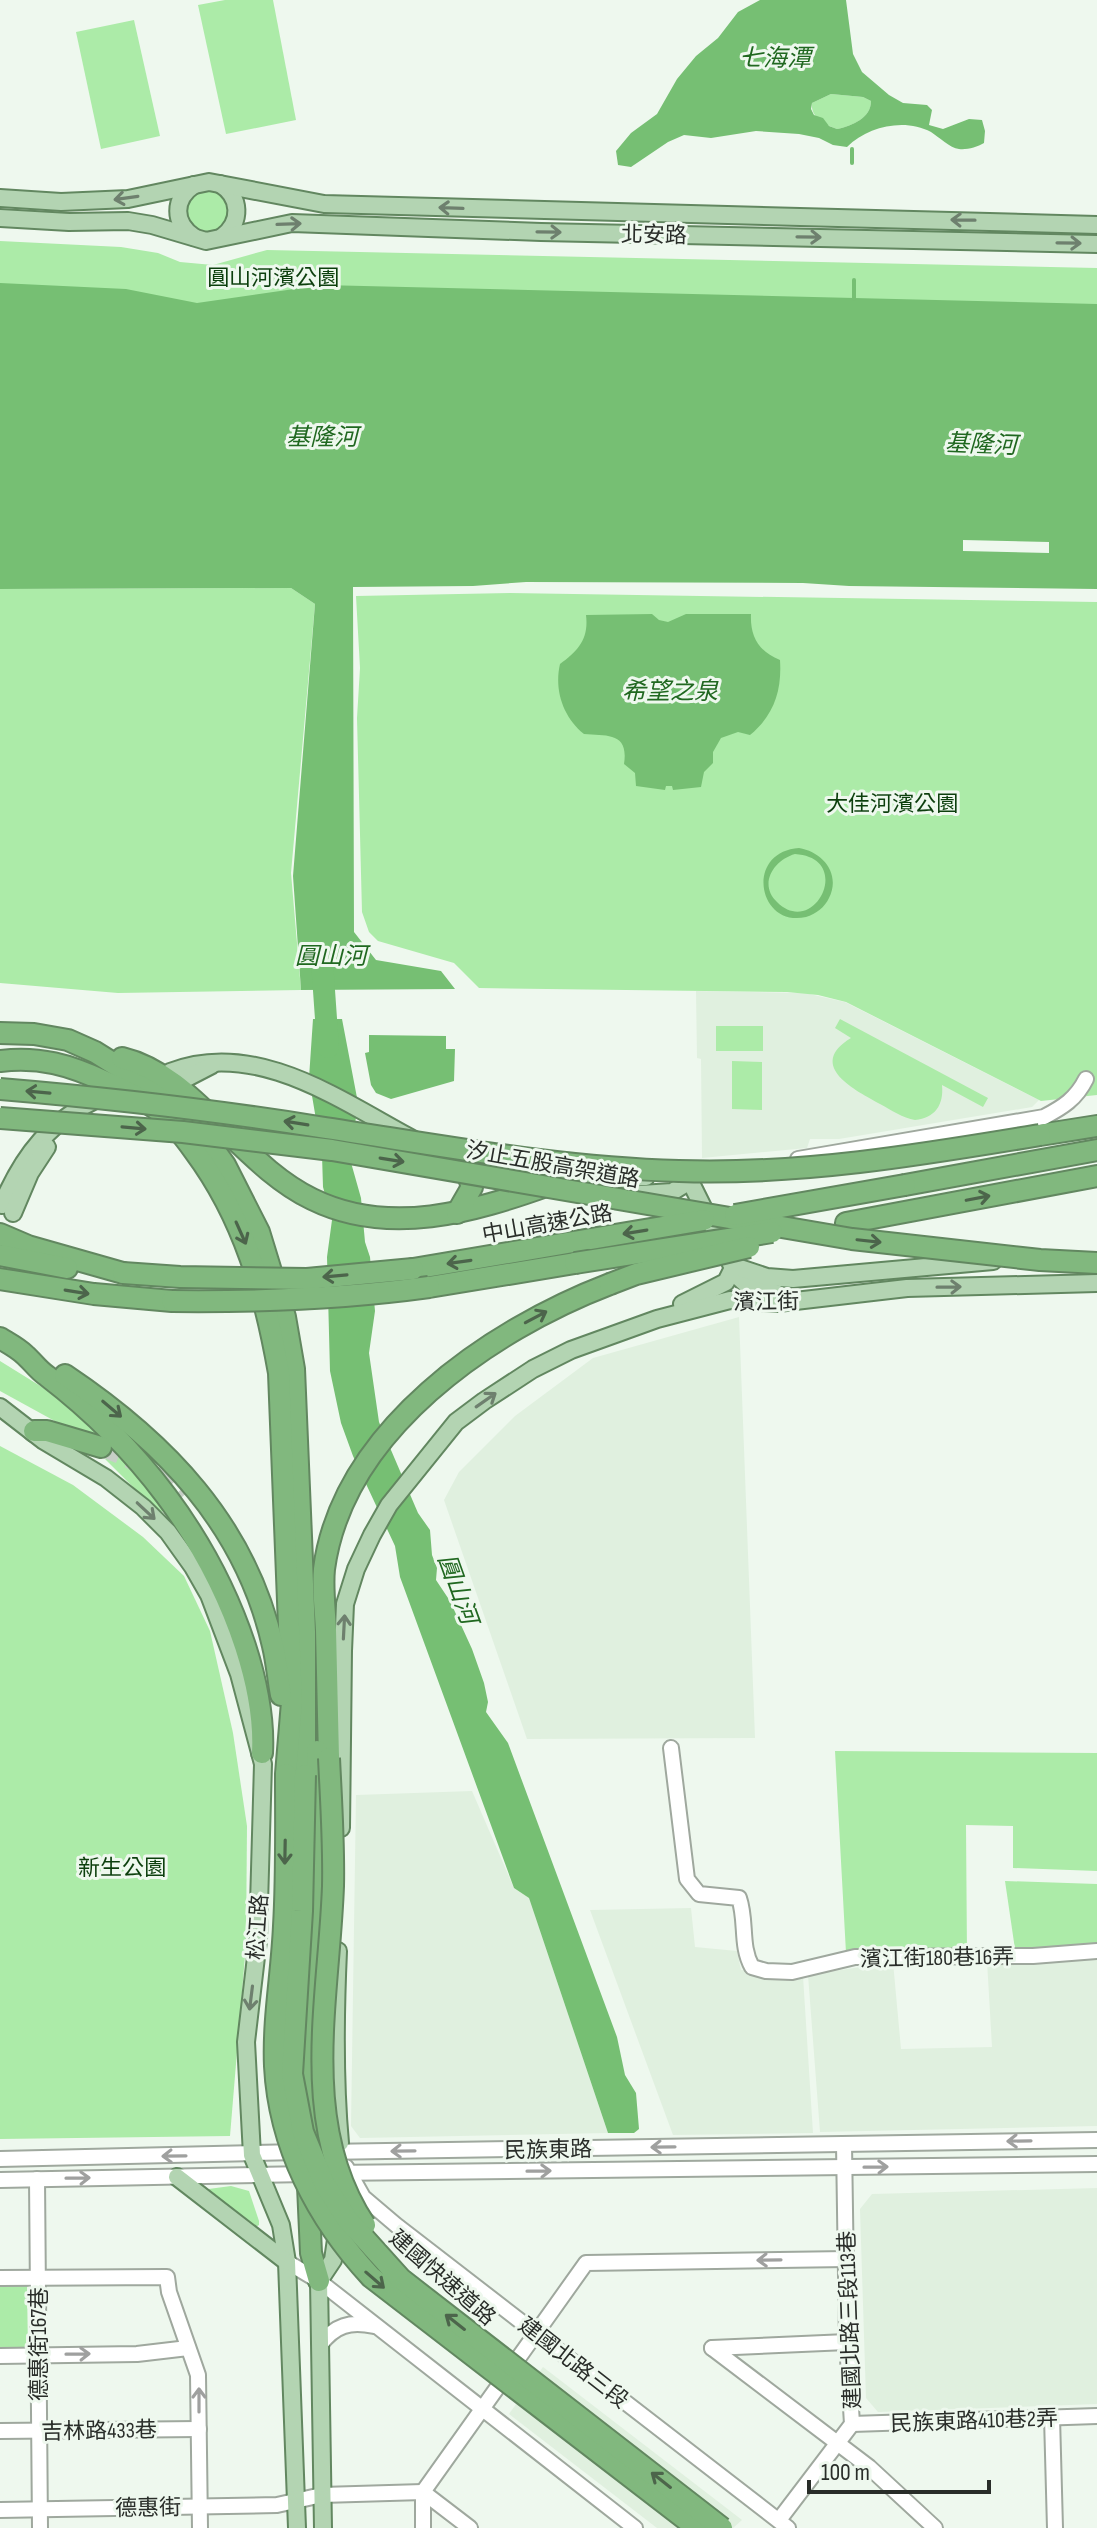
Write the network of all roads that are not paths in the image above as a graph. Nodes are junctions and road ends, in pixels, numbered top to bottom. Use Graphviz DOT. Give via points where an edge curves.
graph roads {
  1 [pos="209,182"];
  2 [pos="0,198"];
  3 [pos="0,218"];
  4 [pos="1097,225"];
  5 [pos="206,240"];
  6 [pos="1097,244"];
  7 [pos="0,1033"];
  8 [pos="95,1052"];
  9 [pos="0,1061"];
  10 [pos="176,1076"];
  11 [pos="1086,1079"];
  12 [pos="0,1089"];
  13 [pos="111,1100"];
  14 [pos="0,1118"];
  15 [pos="1097,1126"];
  16 [pos="415,1140"];
  17 [pos="1097,1150"];
  18 [pos="460,1164"];
  19 [pos="1097,1176"];
  20 [pos="690,1181"];
  21 [pos="558,1182"];
  22 [pos="1053,1184"];
  23 [pos="1097,1190"];
  24 [pos="526,1194"];
  25 [pos="8,1209"];
  26 [pos="457,1213"];
  27 [pos="846,1223"];
  28 [pos="0,1234"];
  29 [pos="0,1255"];
  30 [pos="1097,1263"];
  31 [pos="734,1266"];
  32 [pos="123,1273"];
  33 [pos="0,1279"];
  34 [pos="1097,1283"];
  35 [pos="788,1301"];
  36 [pos="657,1319"];
  37 [pos="0,1338"];
  38 [pos="23,1353"];
  39 [pos="0,1407"];
  40 [pos="7,1419"];
  41 [pos="34,1431"];
  42 [pos="101,1447"];
  43 [pos="181,1498"];
  44 [pos="326,1625"];
  45 [pos="305,1632"];
  46 [pos="288,1733"];
  47 [pos="671,1748"];
  48 [pos="262,1753"];
  49 [pos="296,1774"];
  50 [pos="341,1817"];
  51 [pos="1097,1951"];
  52 [pos="1097,2140"];
  53 [pos="844,2144"];
  54 [pos="741,2146"];
  55 [pos="310,2151"];
  56 [pos="340,2152"];
  57 [pos="252,2155"];
  58 [pos="0,2159"];
  59 [pos="1097,2164"];
  60 [pos="844,2168"];
  61 [pos="742,2169"];
  62 [pos="345,2173"];
  63 [pos="260,2174"];
  64 [pos="308,2174"];
  65 [pos="177,2177"];
  66 [pos="37,2179"];
  67 [pos="0,2180"];
  68 [pos="847,2259"];
  69 [pos="287,2262"];
  70 [pos="38,2277"];
  71 [pos="0,2278"];
  72 [pos="401,2279"];
  73 [pos="319,2281"];
  74 [pos="377,2326"];
  75 [pos="436,2329"];
  76 [pos="536,2332"];
  77 [pos="847,2342"];
  78 [pos="320,2345"];
  79 [pos="188,2348"];
  80 [pos="38,2355"];
  81 [pos="0,2356"];
  82 [pos="482,2408"];
  83 [pos="1097,2416"];
  84 [pos="1052,2417"];
  85 [pos="852,2424"];
  86 [pos="199,2429"];
  87 [pos="0,2431"];
  88 [pos="39,2431"];
  89 [pos="837,2443"];
  90 [pos="423,2492"];
  91 [pos="322,2495"];
  92 [pos="295,2503"];
  93 [pos="199,2506"];
  94 [pos="40,2509"];
  95 [pos="0,2510"];
  96 [pos="783,2524"];
  97 [pos="40,2528"];
  98 [pos="200,2528"];
  99 [pos="297,2528"];
  100 [pos="323,2528"];
  101 [pos="423,2528"];
  102 [pos="470,2528"];
  103 [pos="635,2528"];
  104 [pos="675,2528"];
  105 [pos="697,2528"];
  106 [pos="722,2528"];
  107 [pos="935,2528"];
  108 [pos="1055,2528"];
  1 -- 2 [label="main road, 北安路, one-way" via="128,199"];
  4 -- 1 [label="main road, 北安路, one-way" via="324,204"];
  1 -- 5 [label="main road" via="228,190 237,209 231,229"];
  1 -- 5 [label="main road" via="184,193 178,213 182,227"];
  3 -- 5 [label="main road" via="128,221"];
  5 -- 6 [label="main road, 北安路, one-way" via="292,223"];
  7 -- 8 [label="highway" via="57,1038"];
  8 -- 26 [label="highway" via="135,1061 180,1087 248,1153 309,1198 388,1219"];
  8 -- 45 [label="highway" via="190,1116 244,1199 268,1256 294,1369"];
  9 -- 46 [label="highway, one-way" via="23,1058 84,1071 158,1111 183,1136 225,1197 251,1255 279,1373 292,1702"];
  10 -- 16 [label="main road" via="197,1064 260,1065"];
  11 -- 20 [label="street" via="1079,1094 1044,1117"];
  15 -- 12 [label="highway, 汐止五股高架道路, one-way, bridge" via="897,1159 681,1171 575,1165 217,1111"];
  13 -- 25 [label="main road" via="53,1141"];
  14 -- 30 [label="highway, 汐止五股高架道路, one-way, bridge" via="332,1150 852,1239"];
  16 -- 18 [label="main road"];
  16 -- 21 [label="main road"];
  17 -- 32 [label="highway, 中山高速公路, one-way, bridge" via="413,1269 307,1279"];
  18 -- 24 [label="main road"];
  18 -- 26 [label="highway" via="472,1187"];
  19 -- 22 [label="highway, 中山高速公路"];
  20 -- 21 [label="main road" via="667,1176"];
  20 -- 24 [label="main road" via="672,1192 560,1198"];
  20 -- 31 [label="main road, 濱江街"];
  21 -- 24 [label="highway"];
  22 -- 23 [label="highway"];
  27 -- 22 [label="highway, 中山高速公路, one-way"];
  24 -- 26 [label="highway"];
  33 -- 27 [label="highway, 中山高速公路, one-way, bridge" via="172,1301 349,1298"];
  44 -- 27 [label="highway, one-way, bridge" via="324,1570 341,1509 371,1456 406,1414 481,1351 574,1298 636,1274"];
  28 -- 32 [label="highway"];
  29 -- 32 [label="highway, 中山高速公路" via="81,1271"];
  30 -- 31 [label="main road, 濱江街" via="993,1261 793,1279"];
  31 -- 35 [label="main road" via="746,1284"];
  31 -- 36 [label="main road" via="726,1282"];
  35 -- 34 [label="main road, 濱江街, one-way" via="907,1288"];
  35 -- 36 [label="main road, 濱江街" via="730,1300"];
  50 -- 36 [label="main road, 濱江街, one-way" via="345,1604 356,1569 389,1505 456,1422 533,1369"];
  37 -- 38 [label="highway"];
  38 -- 46 [label="highway, one-way" via="38,1357 100,1398 200,1492 234,1543 255,1588 273,1645"];
  38 -- 48 [label="highway" via="109,1429 168,1496 195,1537 233,1610 251,1665 262,1718"];
  39 -- 40 [label="main road, 松江路"];
  40 -- 41 [label="main road, 松江路"];
  41 -- 42 [label="highway"];
  41 -- 48 [label="main road, 松江路, one-way" via="143,1507 185,1555 222,1625"];
  43 -- 49 [label="highway" via="241,1596"];
  44 -- 50 [label="highway"];
  44 -- 72 [label="highway, bridge" via="333,1885 322,2083 330,2148 356,2211"];
  45 -- 49 [label="highway"];
  45 -- 55 [label="highway" via="319,1770 307,2067"];
  46 -- 49 [label="highway"];
  47 -- 51 [label="street, 濱江街180巷16弄" via="687,1879 699,1894 739,1898 746,1957 752,1967 792,1972 855,1957"];
  48 -- 57 [label="main road, 松江路, one-way" via="258,1940 246,2042"];
  49 -- 72 [label="highway, 建國快速道路, bridge" via="302,1911 292,2049 296,2099 324,2183 347,2219"];
  49 -- 75 [label="highway, 建國快速道路, one-way, bridge" via="276,2018 275,2067 283,2119 311,2194 351,2255"];
  50 -- 56 [label="main road" via="333,2041"];
  52 -- 53 [label="street, 民族東路, one-way"];
  53 -- 54 [label="street, 民族東路"];
  53 -- 60 [label="street, 建國北路三段113巷"];
  54 -- 56 [label="street, 民族東路, one-way"];
  54 -- 61 [label="street"];
  55 -- 56 [label="street, 民族東路"];
  55 -- 57 [label="street, 民族東路"];
  55 -- 64 [label="highway"];
  56 -- 62 [label="main road"];
  57 -- 58 [label="street, 民族東路, one-way"];
  57 -- 63 [label="main road, 松江路"];
  60 -- 59 [label="street, 民族東路, one-way"];
  60 -- 61 [label="street, 民族東路"];
  60 -- 68 [label="street, 建國北路三段113巷"];
  62 -- 61 [label="street, 民族東路, one-way"];
  62 -- 64 [label="street, 民族東路"];
  62 -- 73 [label="main road" via="333,2260"];
  62 -- 76 [label="street, 建國北路三段" via="396,2225"];
  63 -- 64 [label="street, 民族東路"];
  63 -- 65 [label="street, 民族東路"];
  63 -- 69 [label="main road, 松江路" via="281,2225"];
  64 -- 73 [label="highway" via="311,2253"];
  66 -- 65 [label="street, 民族東路, one-way"];
  65 -- 69 [label="main road"];
  66 -- 67 [label="street, 民族東路"];
  66 -- 70 [label="street, 德惠街167巷"];
  68 -- 76 [label="street, one-way" via="586,2263"];
  68 -- 77 [label="street, 建國北路三段113巷"];
  69 -- 73 [label="street"];
  69 -- 92 [label="main road, 松江路"];
  70 -- 71 [label="street"];
  70 -- 79 [label="street" via="167,2277"];
  70 -- 80 [label="street, 德惠街167巷"];
  106 -- 72 [label="highway, 建國快速道路, one-way, bridge"];
  73 -- 74 [label="street"];
  73 -- 78 [label="main road"];
  74 -- 78 [label="street" via="340,2325"];
  74 -- 82 [label="street"];
  75 -- 104 [label="highway, bridge" via="466,2363"];
  75 -- 105 [label="highway, 建國快速道路, bridge"];
  76 -- 82 [label="street"];
  76 -- 96 [label="street, 建國北路三段"];
  77 -- 85 [label="street, 建國北路三段113巷"];
  77 -- 89 [label="street" via="712,2348"];
  78 -- 91 [label="main road"];
  80 -- 79 [label="street, one-way"];
  86 -- 79 [label="street, one-way" via="198,2375"];
  80 -- 81 [label="street"];
  80 -- 88 [label="street, 德惠街167巷"];
  82 -- 90 [label="street"];
  82 -- 103 [label="street"];
  83 -- 84 [label="street, 民族東路410巷2弄"];
  84 -- 85 [label="street, 民族東路410巷2弄"];
  84 -- 108 [label="street"];
  85 -- 89 [label="street, 建國北路三段113巷"];
  86 -- 88 [label="street, 吉林路433巷"];
  86 -- 93 [label="street"];
  87 -- 88 [label="street, 吉林路433巷"];
  88 -- 94 [label="street, 德惠街167巷"];
  89 -- 96 [label="street, 建國北路三段113巷"];
  89 -- 107 [label="street"];
  90 -- 91 [label="street, 德惠街"];
  90 -- 101 [label="street"];
  90 -- 102 [label="street"];
  91 -- 92 [label="street, 德惠街"];
  91 -- 100 [label="main road"];
  92 -- 93 [label="street, 德惠街"];
  92 -- 99 [label="main road, 松江路"];
  93 -- 94 [label="street, 德惠街"];
  93 -- 98 [label="street"];
  94 -- 95 [label="street, 德惠街"];
  94 -- 97 [label="street, 德惠街167巷"];
}
